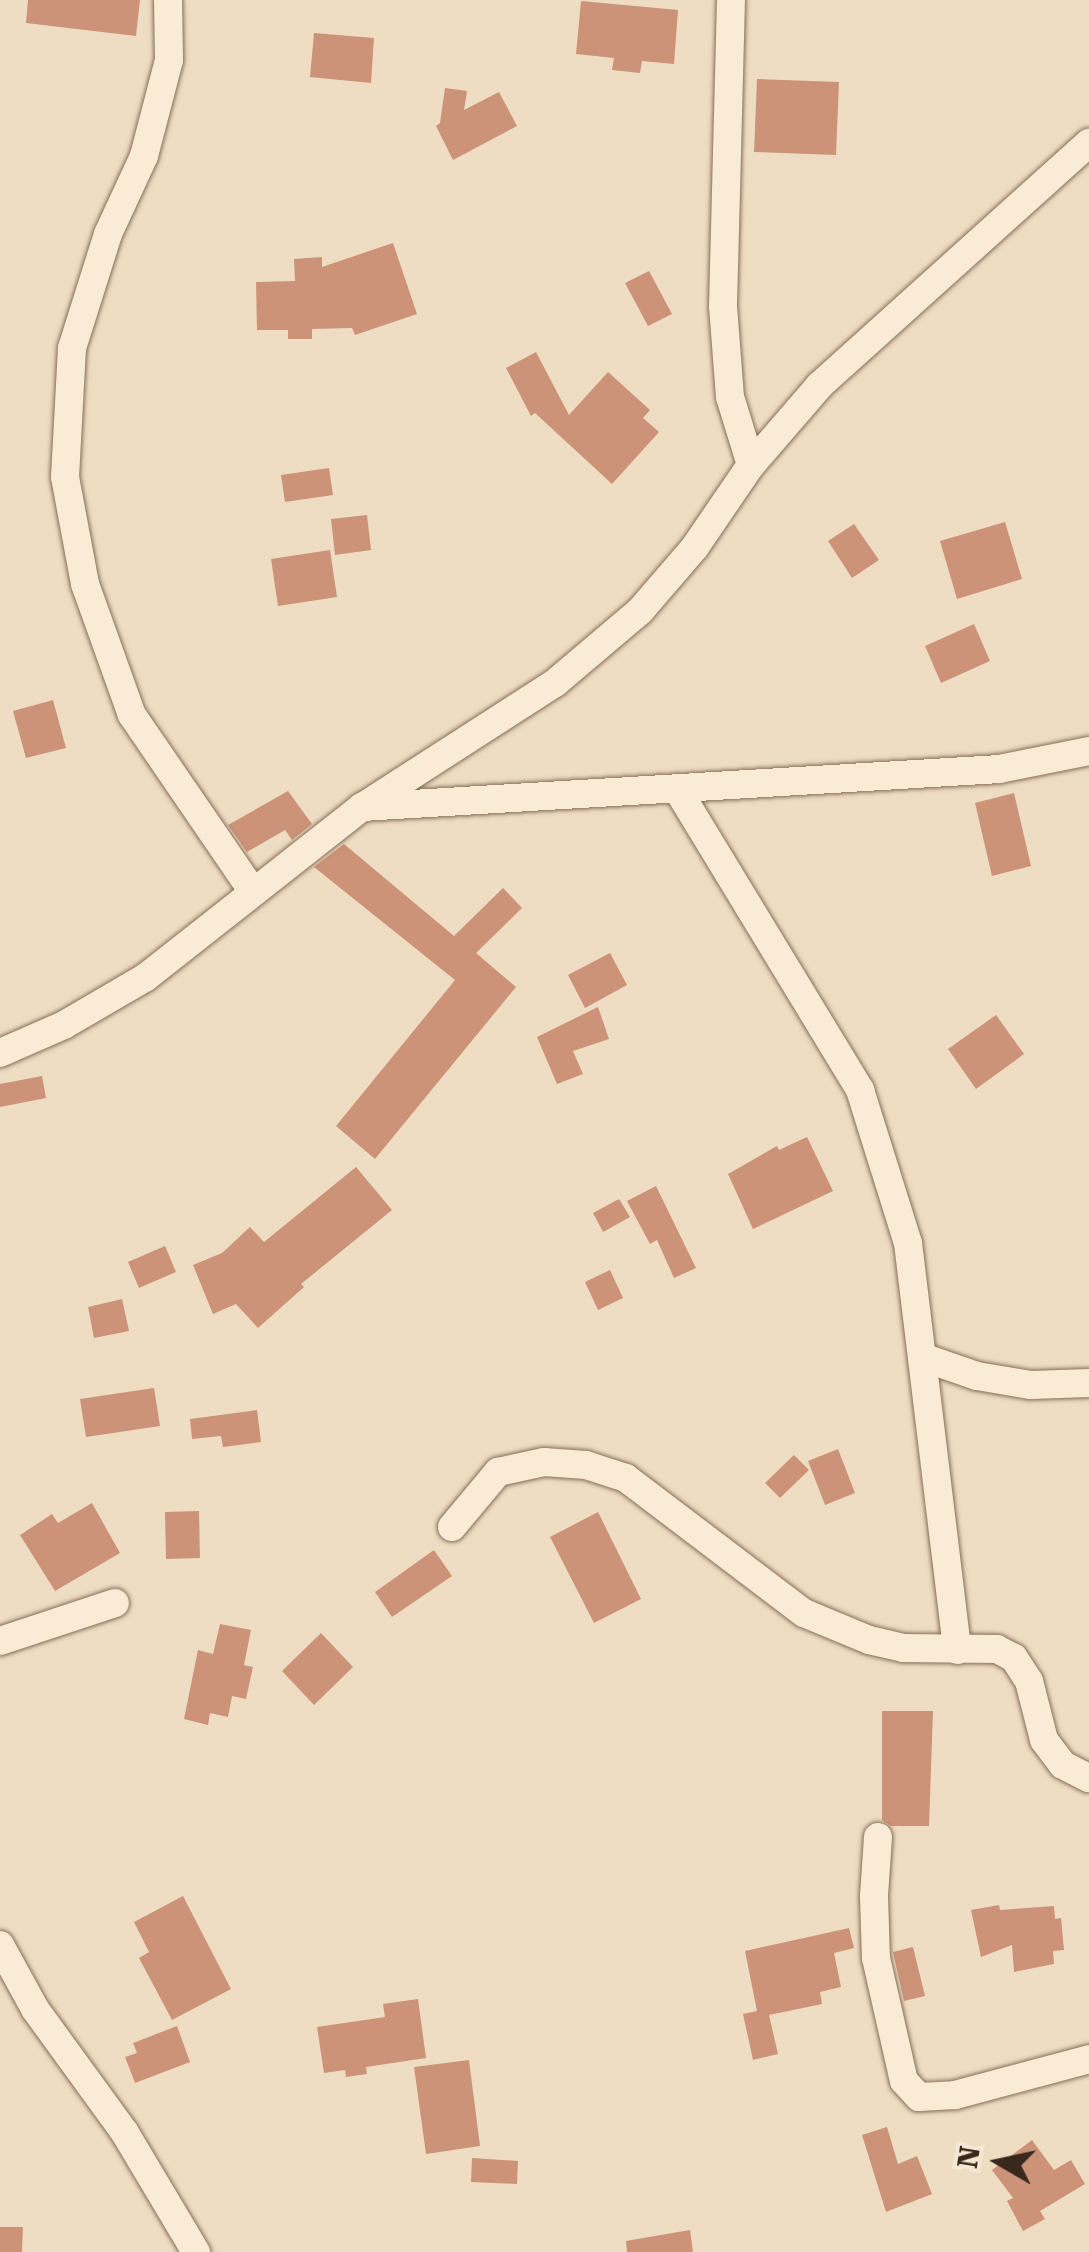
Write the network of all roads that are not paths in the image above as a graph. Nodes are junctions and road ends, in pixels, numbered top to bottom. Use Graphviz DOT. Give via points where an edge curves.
graph roads {
  1 [pos="168,0"];
  2 [pos="730,0"];
  3 [pos="1089,143"];
  4 [pos="750,465"];
  5 [pos="1089,751"];
  6 [pos="678,792"];
  7 [pos="361,808"];
  8 [pos="252,890"];
  9 [pos="0,1053"];
  10 [pos="922,1357"];
  11 [pos="1089,1383"];
  12 [pos="452,1527"];
  13 [pos="116,1603"];
  14 [pos="0,1642"];
  15 [pos="957,1650"];
  16 [pos="1089,1778"];
  17 [pos="878,1836"];
  18 [pos="0,1945"];
  19 [pos="1089,2059"];
  20 [pos="196,2252"];
  1 -- 8 [label="street" via="169,60 144,156 108,234 72,348 65,477 85,584 132,715"];
  2 -- 4 [label="street" via="723,306 730,397"];
  3 -- 4 [label="street" via="820,386"];
  4 -- 7 [label="street" via="695,547 640,612 555,683"];
  5 -- 6 [label="street" via="999,769"];
  6 -- 7 [label="street"];
  6 -- 10 [label="street" via="860,1090 908,1243"];
  7 -- 8 [label="street"];
  8 -- 9 [label="street" via="146,977"];
  10 -- 11 [label="street" via="1031,1385"];
  10 -- 15 [label="street"];
  12 -- 15 [label="street" via="498,1472 544,1462 586,1466 626,1478 804,1613 869,1640"];
  13 -- 14 [label="street"];
  15 -- 16 [label="street" via="997,1650 1014,1658 1030,1681 1044,1740 1063,1764"];
  17 -- 19 [label="street" via="876,1958 904,2081 920,2097 955,2096"];
  18 -- 20 [label="street"];
}
